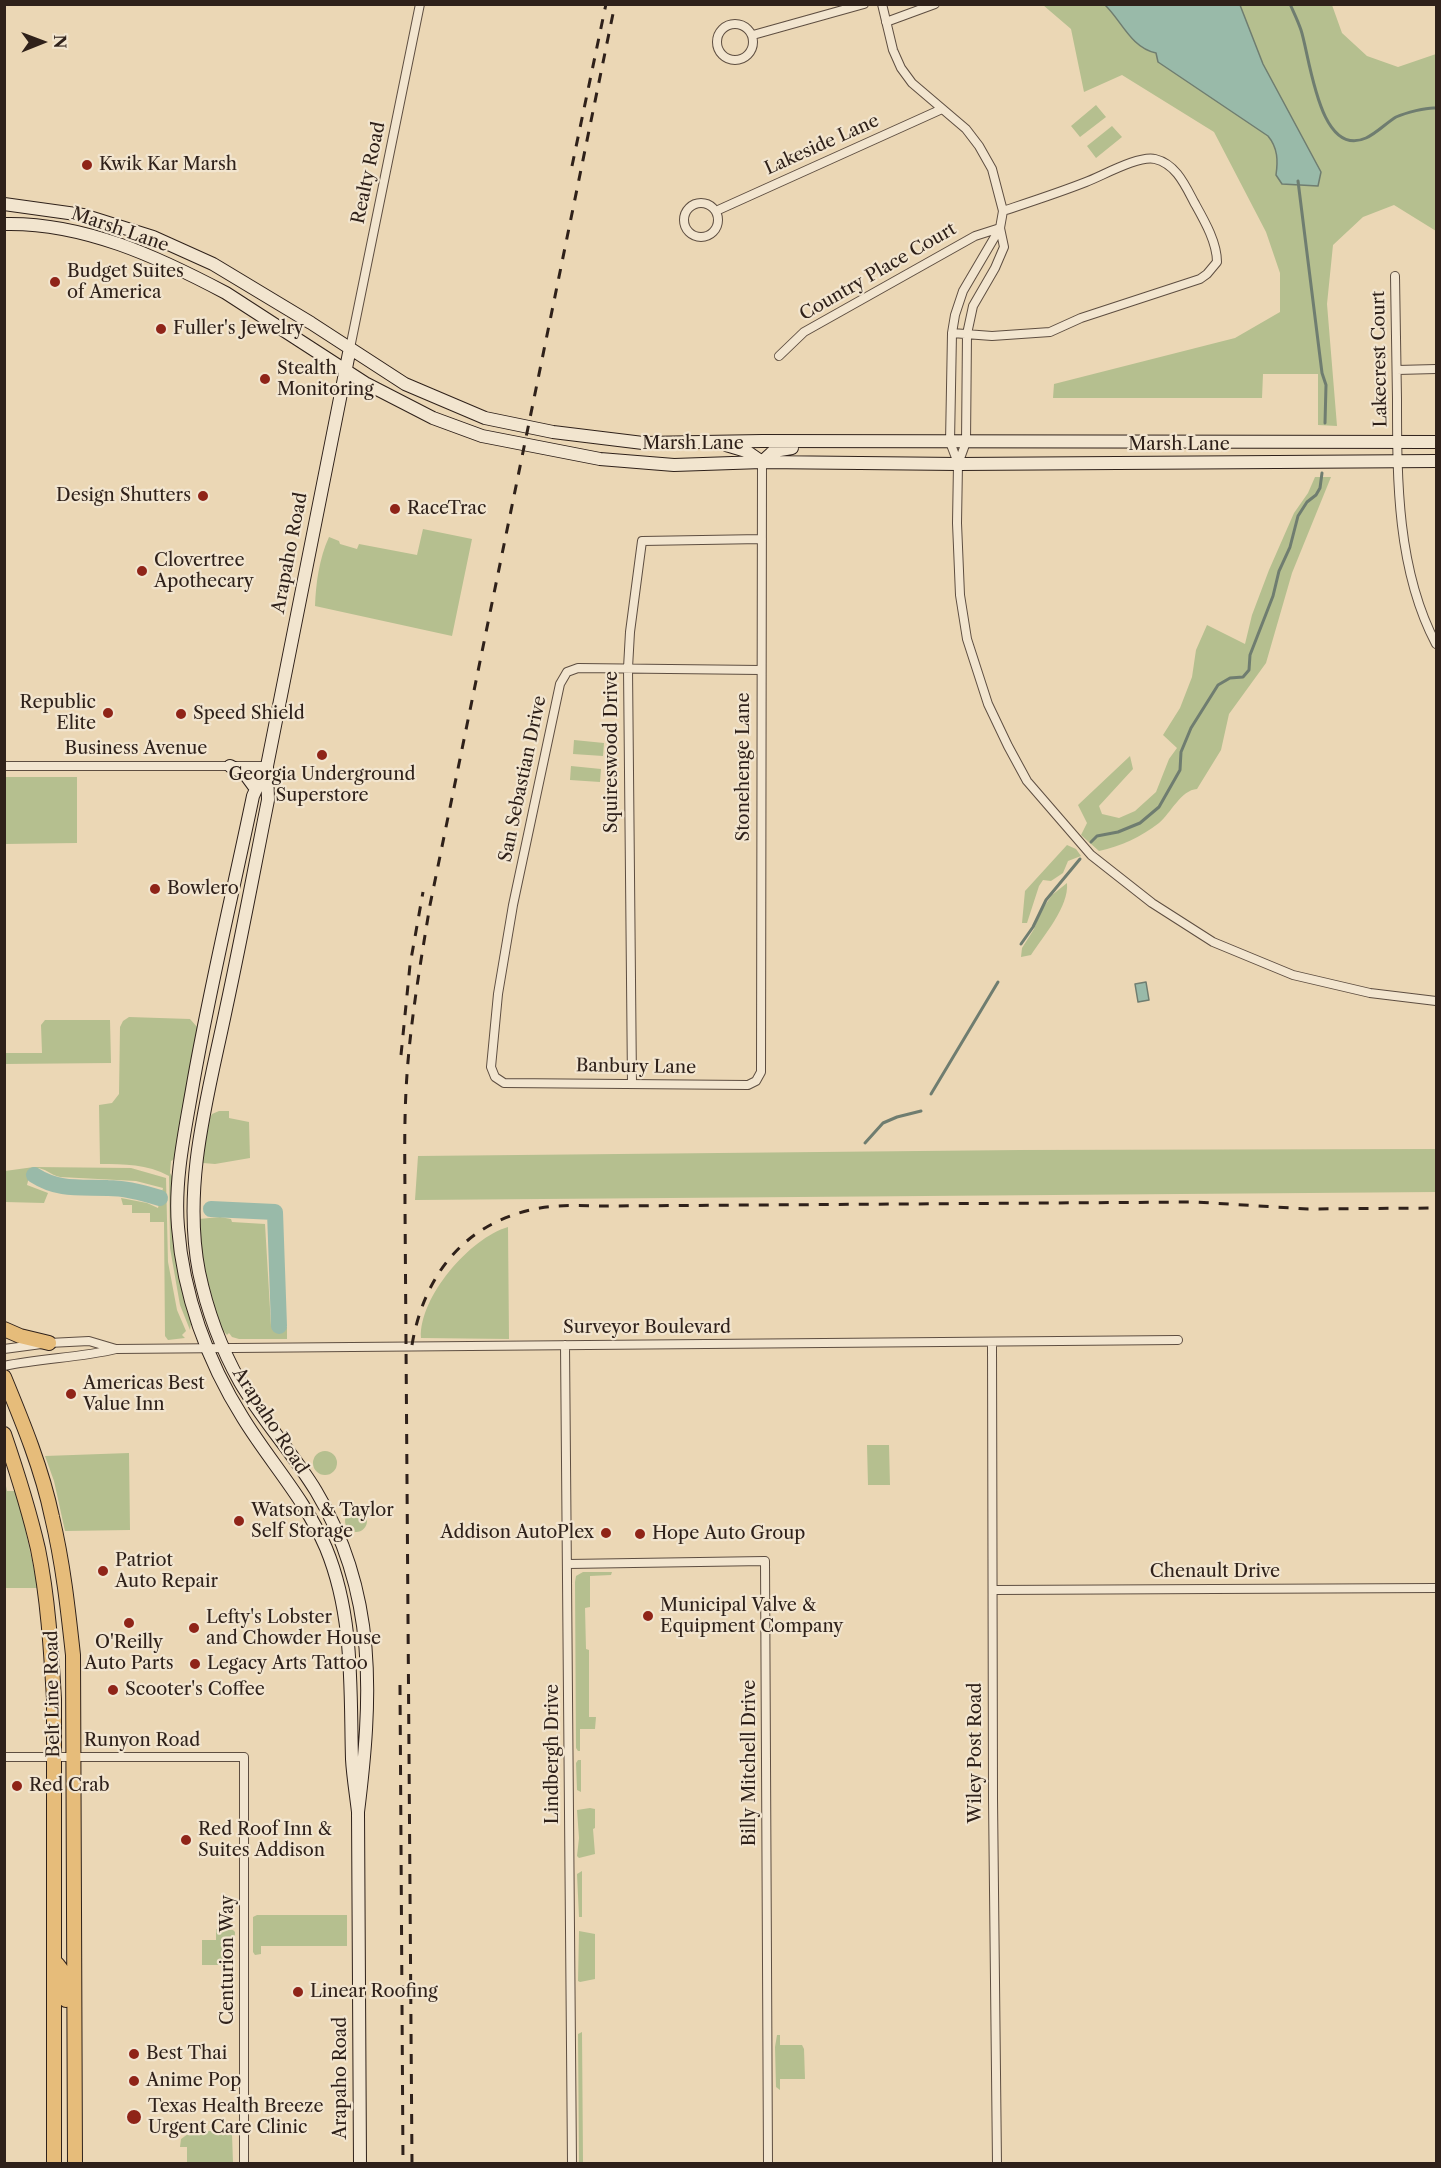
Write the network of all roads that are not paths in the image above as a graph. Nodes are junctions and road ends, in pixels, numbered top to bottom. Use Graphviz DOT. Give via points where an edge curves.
graph roads {
  1 [pos="420,4"];
  2 [pos="864,4"];
  3 [pos="882,4"];
  4 [pos="935,4"];
  5 [pos="886,22"];
  6 [pos="753,35"];
  7 [pos="942,109"];
  8 [pos="4,204"];
  9 [pos="716,211"];
  10 [pos="1003,211"];
  11 [pos="4,224"];
  12 [pos="1000,228"];
  13 [pos="1395,276"];
  14 [pos="952,333"];
  15 [pos="968,334"];
  16 [pos="350,348"];
  17 [pos="779,356"];
  18 [pos="1437,369"];
  19 [pos="1396,370"];
  20 [pos="344,371"];
  21 [pos="816,441"];
  22 [pos="715,442"];
  23 [pos="950,442"];
  24 [pos="966,442"];
  25 [pos="1397,442"];
  26 [pos="1437,442"];
  27 [pos="1398,461"];
  28 [pos="1437,461"];
  29 [pos="762,462"];
  30 [pos="958,464"];
  31 [pos="762,539"];
  32 [pos="1437,644"];
  33 [pos="627,668"];
  34 [pos="761,670"];
  35 [pos="4,766"];
  36 [pos="230,766"];
  37 [pos="267,766"];
  38 [pos="256,789"];
  39 [pos="1437,1001"];
  40 [pos="760,1072"];
  41 [pos="504,1083"];
  42 [pos="632,1084"];
  43 [pos="4,1329"];
  44 [pos="1178,1340"];
  45 [pos="992,1342"];
  46 [pos="49,1343"];
  47 [pos="565,1345"];
  48 [pos="207,1348"];
  49 [pos="223,1348"];
  50 [pos="4,1349"];
  51 [pos="116,1349"];
  52 [pos="4,1366"];
  53 [pos="4,1377"];
  54 [pos="4,1434"];
  55 [pos="329,1516"];
  56 [pos="315,1524"];
  57 [pos="57,1544"];
  58 [pos="37,1548"];
  59 [pos="568,1564"];
  60 [pos="1437,1588"];
  61 [pos="993,1590"];
  62 [pos="4,1757"];
  63 [pos="54,1757"];
  64 [pos="244,1757"];
  65 [pos="73,1758"];
  66 [pos="358,1812"];
  67 [pos="54,1909"];
  68 [pos="54,1961"];
  69 [pos="75,1970"];
  70 [pos="75,2022"];
  71 [pos="54,2112"];
  72 [pos="75,2144"];
  73 [pos="54,2163"];
  74 [pos="75,2163"];
  75 [pos="244,2163"];
  76 [pos="360,2163"];
  77 [pos="572,2163"];
  78 [pos="768,2163"];
  79 [pos="997,2163"];
  1 -- 16 [label="street, Realty Road"];
  2 -- 6 [label="street"];
  3 -- 5 [label="street"];
  4 -- 5 [label="street"];
  5 -- 7 [label="street" via="902,68 912,83"];
  6 -- 6 [label="street" via="740,24 723,28 718,36 720,53 727,59 744,59 751,53"];
  7 -- 9 [label="street, Lakeside Lane"];
  7 -- 10 [label="street" via="966,129 984,153"];
  8 -- 16 [label="main road, Marsh Lane" via="83,215 153,237 213,264"];
  9 -- 9 [label="street" via="709,204 690,207 685,215 690,233 708,236 716,230"];
  10 -- 12 [label="street"];
  10 -- 15 [label="street" via="1153,158 1170,166 1184,183 1213,241 1217,262 1200,279 1050,332"];
  11 -- 20 [label="main road, Marsh Lane" via="47,225 77,231 144,255 226,293"];
  12 -- 14 [label="street" via="959,300"];
  12 -- 15 [label="street" via="1004,247 973,306"];
  12 -- 17 [label="street, Country Place Court" via="975,236 804,332"];
  13 -- 19 [label="street, Lakecrest Court"];
  14 -- 15 [label="street"];
  14 -- 23 [label="street"];
  15 -- 24 [label="street"];
  16 -- 20 [label="main road, Arapaho Road"];
  16 -- 22 [label="main road, Marsh Lane" via="405,384 485,418 585,438 643,443"];
  18 -- 19 [label="street"];
  19 -- 25 [label="street, Lakecrest Court"];
  20 -- 29 [label="main road, Marsh Lane" via="433,418 482,436 641,464"];
  20 -- 37 [label="main road, Arapaho Road"];
  21 -- 22 [label="main road, Marsh Lane"];
  21 -- 23 [label="main road, Marsh Lane"];
  21 -- 29 [label="main road" via="811,446 778,449"];
  22 -- 29 [label="main road" via="746,451"];
  23 -- 24 [label="main road, Marsh Lane"];
  23 -- 30 [label="street"];
  24 -- 25 [label="main road, Marsh Lane"];
  24 -- 30 [label="street"];
  25 -- 26 [label="main road, Marsh Lane"];
  25 -- 27 [label="street, Lakecrest Court"];
  27 -- 28 [label="main road, Marsh Lane"];
  27 -- 30 [label="main road, Marsh Lane"];
  27 -- 32 [label="street, Lakecrest Court" via="1406,551 1417,595"];
  29 -- 30 [label="main road, Marsh Lane"];
  29 -- 31 [label="street, Stonehenge Lane"];
  30 -- 39 [label="street" via="958,563 967,639 988,704 1008,746 1027,782 1065,827 1116,876 1213,942 1302,977 1370,993"];
  31 -- 33 [label="street, Squireswood Drive" via="642,541"];
  31 -- 34 [label="street, Stonehenge Lane"];
  33 -- 34 [label="street, San Sebastian Drive"];
  33 -- 41 [label="street, San Sebastian Drive" via="578,668 567,672 560,684 498,994 491,1067 495,1077"];
  33 -- 42 [label="street, Squireswood Drive"];
  34 -- 40 [label="street, Stonehenge Lane"];
  35 -- 36 [label="street, Business Avenue"];
  36 -- 37 [label="street, Business Avenue"];
  36 -- 38 [label="main road" via="245,774"];
  37 -- 38 [label="main road, Arapaho Road"];
  37 -- 49 [label="main road, Arapaho Road" via="268,800 204,1107 195,1168 193,1210 200,1272"];
  38 -- 48 [label="main road, Arapaho Road" via="206,1008 177,1187 184,1269"];
  40 -- 42 [label="street, Banbury Lane" via="756,1081 748,1085"];
  41 -- 42 [label="street, Banbury Lane"];
  43 -- 46 [label="main road"];
  44 -- 45 [label="street, Surveyor Boulevard"];
  45 -- 47 [label="street, Surveyor Boulevard"];
  45 -- 61 [label="street, Wiley Post Road"];
  46 -- 50 [label="street, Surveyor Boulevard"];
  46 -- 51 [label="street, Surveyor Boulevard" via="90,1341"];
  47 -- 49 [label="street, Surveyor Boulevard"];
  47 -- 59 [label="street, Lindbergh Drive"];
  48 -- 49 [label="street, Surveyor Boulevard"];
  48 -- 51 [label="street, Surveyor Boulevard"];
  48 -- 56 [label="main road, Arapaho Road" via="243,1419 292,1485"];
  49 -- 55 [label="main road, Arapaho Road" via="240,1382 316,1491"];
  51 -- 52 [label="street, Surveyor Boulevard"];
  53 -- 57 [label="main road, Belt Line Road" via="35,1456"];
  54 -- 58 [label="main road, Belt Line Road"];
  55 -- 56 [label="main road"];
  55 -- 66 [label="main road, Arapaho Road" via="354,1581 367,1654"];
  56 -- 66 [label="main road, Arapaho Road" via="340,1590 347,1627 352,1680 352,1762"];
  57 -- 58 [label="main road"];
  57 -- 65 [label="main road, Belt Line Road" via="73,1655"];
  58 -- 63 [label="main road, Belt Line Road" via="51,1651"];
  59 -- 77 [label="street, Lindbergh Drive"];
  59 -- 78 [label="street, Billy Mitchell Drive" via="765,1561"];
  60 -- 61 [label="street, Chenault Drive"];
  61 -- 79 [label="street, Wiley Post Road"];
  62 -- 63 [label="street, Runyon Road"];
  63 -- 65 [label="street, Runyon Road"];
  63 -- 67 [label="main road, Belt Line Road"];
  64 -- 65 [label="street, Runyon Road"];
  64 -- 75 [label="street, Centurion Way"];
  65 -- 69 [label="main road, Belt Line Road"];
  66 -- 76 [label="main road, Arapaho Road"];
  67 -- 68 [label="main road, Belt Line Road"];
  67 -- 69 [label="main road" via="62,1923 62,1956 66,1965"];
  68 -- 70 [label="main road" via="64,1976 66,2016"];
  68 -- 71 [label="main road, Belt Line Road"];
  69 -- 70 [label="main road, Belt Line Road"];
  70 -- 72 [label="main road, Belt Line Road"];
  71 -- 72 [label="main road" via="60,2142"];
  71 -- 73 [label="main road, Belt Line Road"];
  72 -- 74 [label="main road, Belt Line Road"];
}
